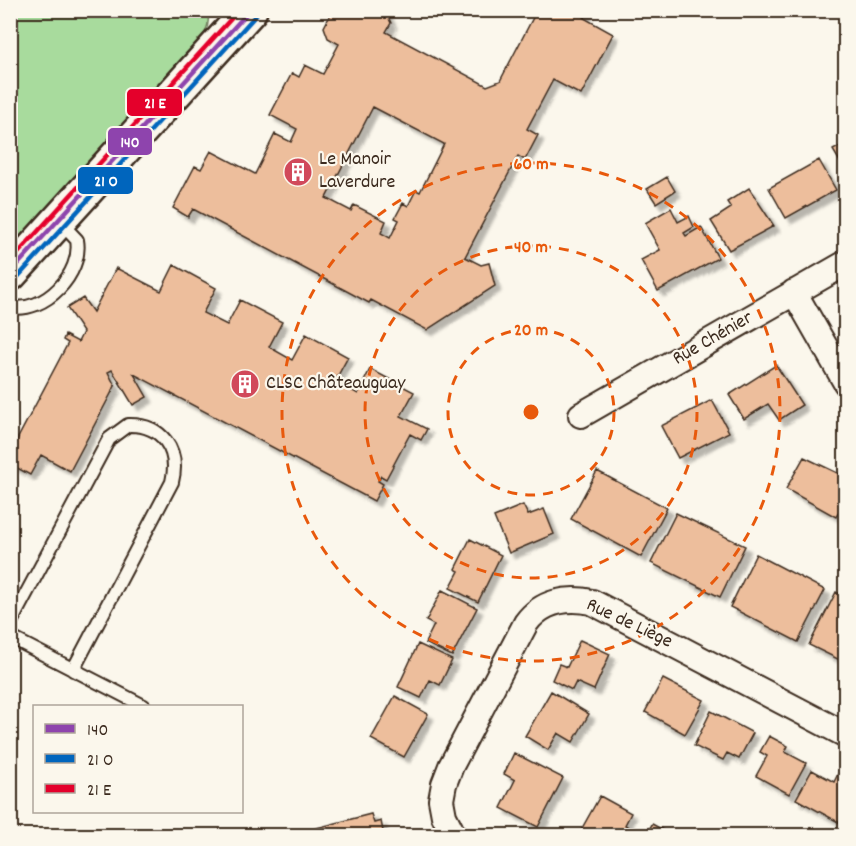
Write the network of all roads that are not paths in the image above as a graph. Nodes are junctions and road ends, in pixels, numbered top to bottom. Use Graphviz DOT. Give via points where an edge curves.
graph roads {
  1 [pos="250,10"];
  2 [pos="59,221"];
  3 [pos="846,263"];
  4 [pos="10,274"];
  5 [pos="794,292"];
  6 [pos="10,307"];
  7 [pos="846,383"];
  8 [pos="581,415"];
  9 [pos="10,624"];
  10 [pos="10,637"];
  11 [pos="73,670"];
  12 [pos="142,705"];
  13 [pos="846,735"];
  14 [pos="454,836"];
  1 -- 2 [label="street"];
  2 -- 4 [label="street"];
  2 -- 6 [label="lane" via="77,240 73,270 43,300 22,308"];
  3 -- 5 [label="street, Rue Chénier"];
  5 -- 7 [label="street"];
  5 -- 8 [label="street, Rue Chénier"];
  9 -- 11 [label="lane" via="109,439 128,425 151,427 162,434 174,458 172,482"];
  10 -- 11 [label="lane"];
  11 -- 12 [label="lane"];
  13 -- 14 [label="street, Rue de Liège" via="592,602 556,602 533,614 526,623 449,770 441,800"];
}
